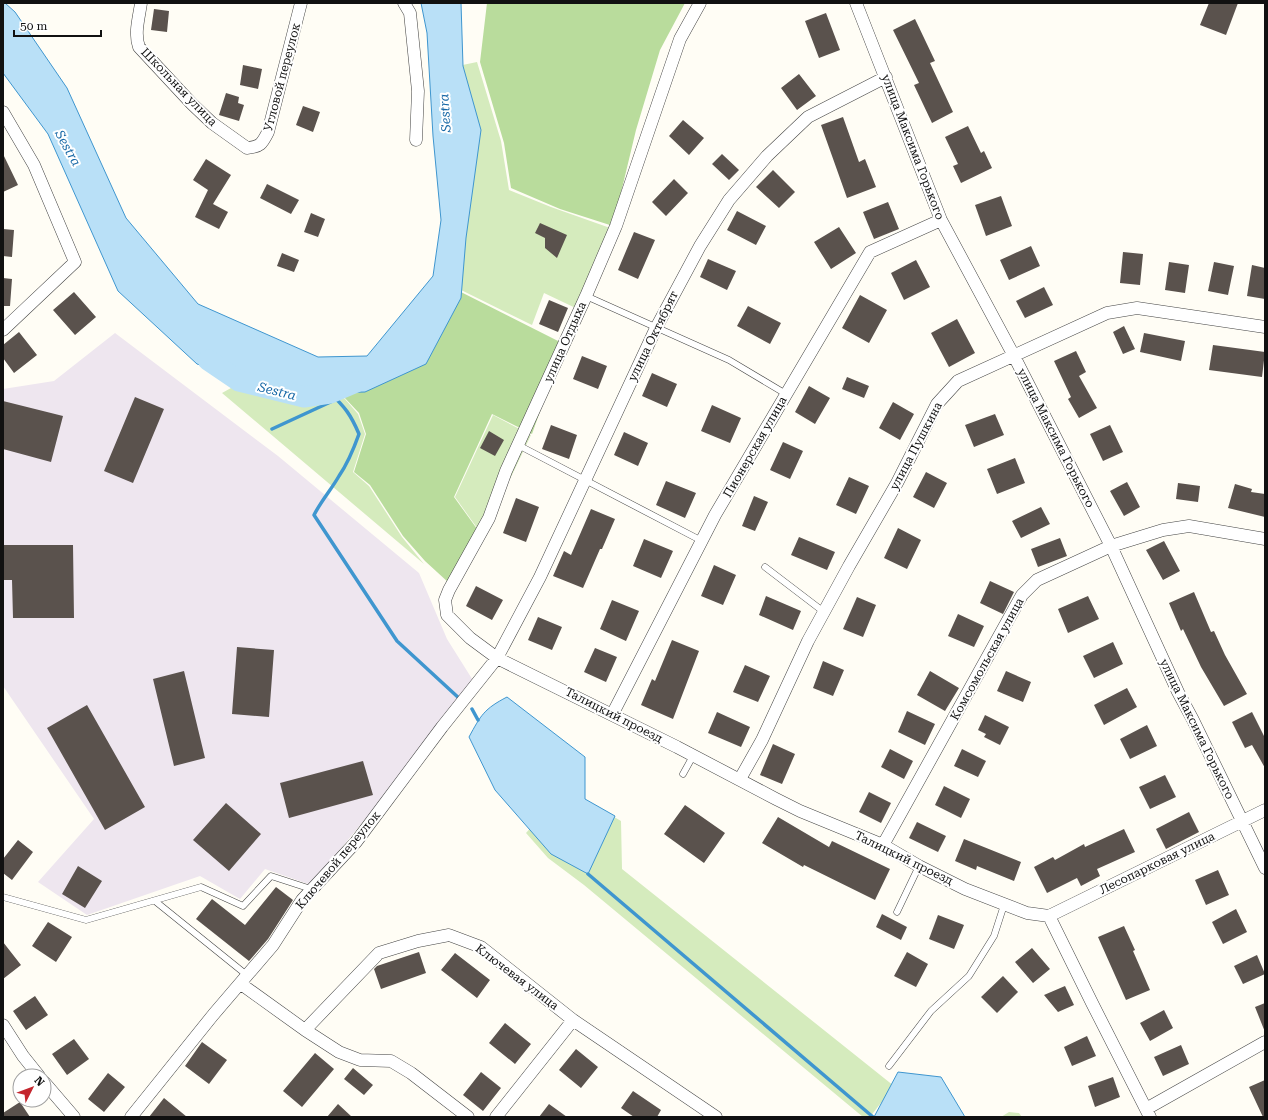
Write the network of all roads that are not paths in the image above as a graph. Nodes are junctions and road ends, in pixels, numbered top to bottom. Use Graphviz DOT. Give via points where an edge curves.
graph roads {
  1 [pos="141,3"];
  2 [pos="301,3"];
  3 [pos="404,3"];
  4 [pos="700,3"];
  5 [pos="856,3"];
  6 [pos="886,77"];
  7 [pos="3,112"];
  8 [pos="416,140"];
  9 [pos="257,147"];
  10 [pos="940,220"];
  11 [pos="586,296"];
  12 [pos="1265,326"];
  13 [pos="656,328"];
  14 [pos="3,330"];
  15 [pos="1014,356"];
  16 [pos="786,394"];
  17 [pos="518,445"];
  18 [pos="584,480"];
  19 [pos="1265,540"];
  20 [pos="702,541"];
  21 [pos="1111,546"];
  22 [pos="765,566"];
  23 [pos="824,612"];
  24 [pos="498,658"];
  25 [pos="612,715"];
  26 [pos="693,756"];
  27 [pos="683,774"];
  28 [pos="740,779"];
  29 [pos="1265,810"];
  30 [pos="1241,822"];
  31 [pos="883,845"];
  32 [pos="919,866"];
  33 [pos="1265,868"];
  34 [pos="311,889"];
  35 [pos="3,897"];
  36 [pos="155,901"];
  37 [pos="1004,905"];
  38 [pos="897,912"];
  39 [pos="1049,916"];
  40 [pos="244,980"];
  41 [pos="573,1020"];
  42 [pos="3,1025"];
  43 [pos="306,1030"];
  44 [pos="1265,1042"];
  45 [pos="889,1066"];
  46 [pos="33,1068"];
  47 [pos="52,1091"];
  48 [pos="1148,1113"];
  49 [pos="74,1117"];
  50 [pos="131,1117"];
  51 [pos="468,1117"];
  52 [pos="496,1117"];
  53 [pos="716,1117"];
  1 -- 9 [label="street, Школьная улица" via="137,32 139,47 212,123 247,148"];
  2 -- 9 [label="street, Угловой переулок" via="268,132"];
  3 -- 8 [label="street" via="410,14 418,91"];
  4 -- 11 [label="street, улица Отдыха" via="680,39 616,226"];
  5 -- 6 [label="street, улица Максима Горького"];
  6 -- 10 [label="street, улица Максима Горького"];
  6 -- 13 [label="street, улица Октябрят" via="808,117 766,156 729,200 700,246"];
  7 -- 14 [label="street" via="34,165 75,262"];
  10 -- 15 [label="street, улица Максима Горького"];
  10 -- 16 [label="street, Пионерская улица" via="870,252"];
  11 -- 13 [label="lane"];
  11 -- 17 [label="street, улица Отдыха"];
  12 -- 15 [label="street, улица Пушкина" via="1137,308 1107,313"];
  13 -- 16 [label="lane" via="728,360"];
  13 -- 18 [label="street, улица Октябрят"];
  15 -- 21 [label="street, улица Максима Горького"];
  15 -- 23 [label="street, улица Пушкина" via="958,381 937,404 897,484"];
  16 -- 20 [label="street, Пионерская улица"];
  17 -- 18 [label="lane"];
  17 -- 24 [label="street, улица Отдыха" via="489,518 445,600 447,615 470,638"];
  18 -- 20 [label="lane"];
  18 -- 24 [label="street, улица Октябрят" via="540,577"];
  19 -- 21 [label="street, Комсомольская улица" via="1190,526 1163,530"];
  20 -- 25 [label="street, Пионерская улица"];
  21 -- 30 [label="street, улица Максима Горького"];
  21 -- 31 [label="street, Комсомольская улица" via="1037,580 1022,595"];
  22 -- 23 [label="lane"];
  23 -- 28 [label="street, улица Пушкина" via="762,740"];
  24 -- 25 [label="street, Талицкий проезд"];
  24 -- 34 [label="street, Ключевой переулок" via="452,714 356,842"];
  25 -- 26 [label="street, Талицкий проезд"];
  26 -- 27 [label="lane"];
  26 -- 28 [label="street, Талицкий проезд"];
  28 -- 31 [label="street, Талицкий проезд" via="800,811"];
  29 -- 30 [label="street, Лесопарковая улица"];
  30 -- 33 [label="street, улица Максима Горького"];
  30 -- 39 [label="street, Лесопарковая улица"];
  31 -- 32 [label="street, Талицкий проезд"];
  32 -- 37 [label="street, Талицкий проезд"];
  32 -- 38 [label="lane"];
  34 -- 36 [label="lane" via="271,876 244,906 201,887"];
  34 -- 40 [label="street, Ключевой переулок" via="273,945"];
  35 -- 36 [label="lane" via="86,920"];
  36 -- 40 [label="lane"];
  37 -- 39 [label="street, Талицкий проезд" via="1027,914"];
  37 -- 45 [label="lane" via="994,936 969,976 931,1011"];
  39 -- 48 [label="street"];
  40 -- 43 [label="street"];
  40 -- 50 [label="street, Ключевой переулок"];
  41 -- 43 [label="street, Ключевая улица" via="481,947 449,935 379,953"];
  41 -- 52 [label="street"];
  41 -- 53 [label="street, Ключевая улица"];
  42 -- 46 [label="street"];
  43 -- 51 [label="street" via="339,1052 360,1060 391,1061 410,1072"];
  44 -- 48 [label="street"];
  47 -- 49 [label="street"];
}
